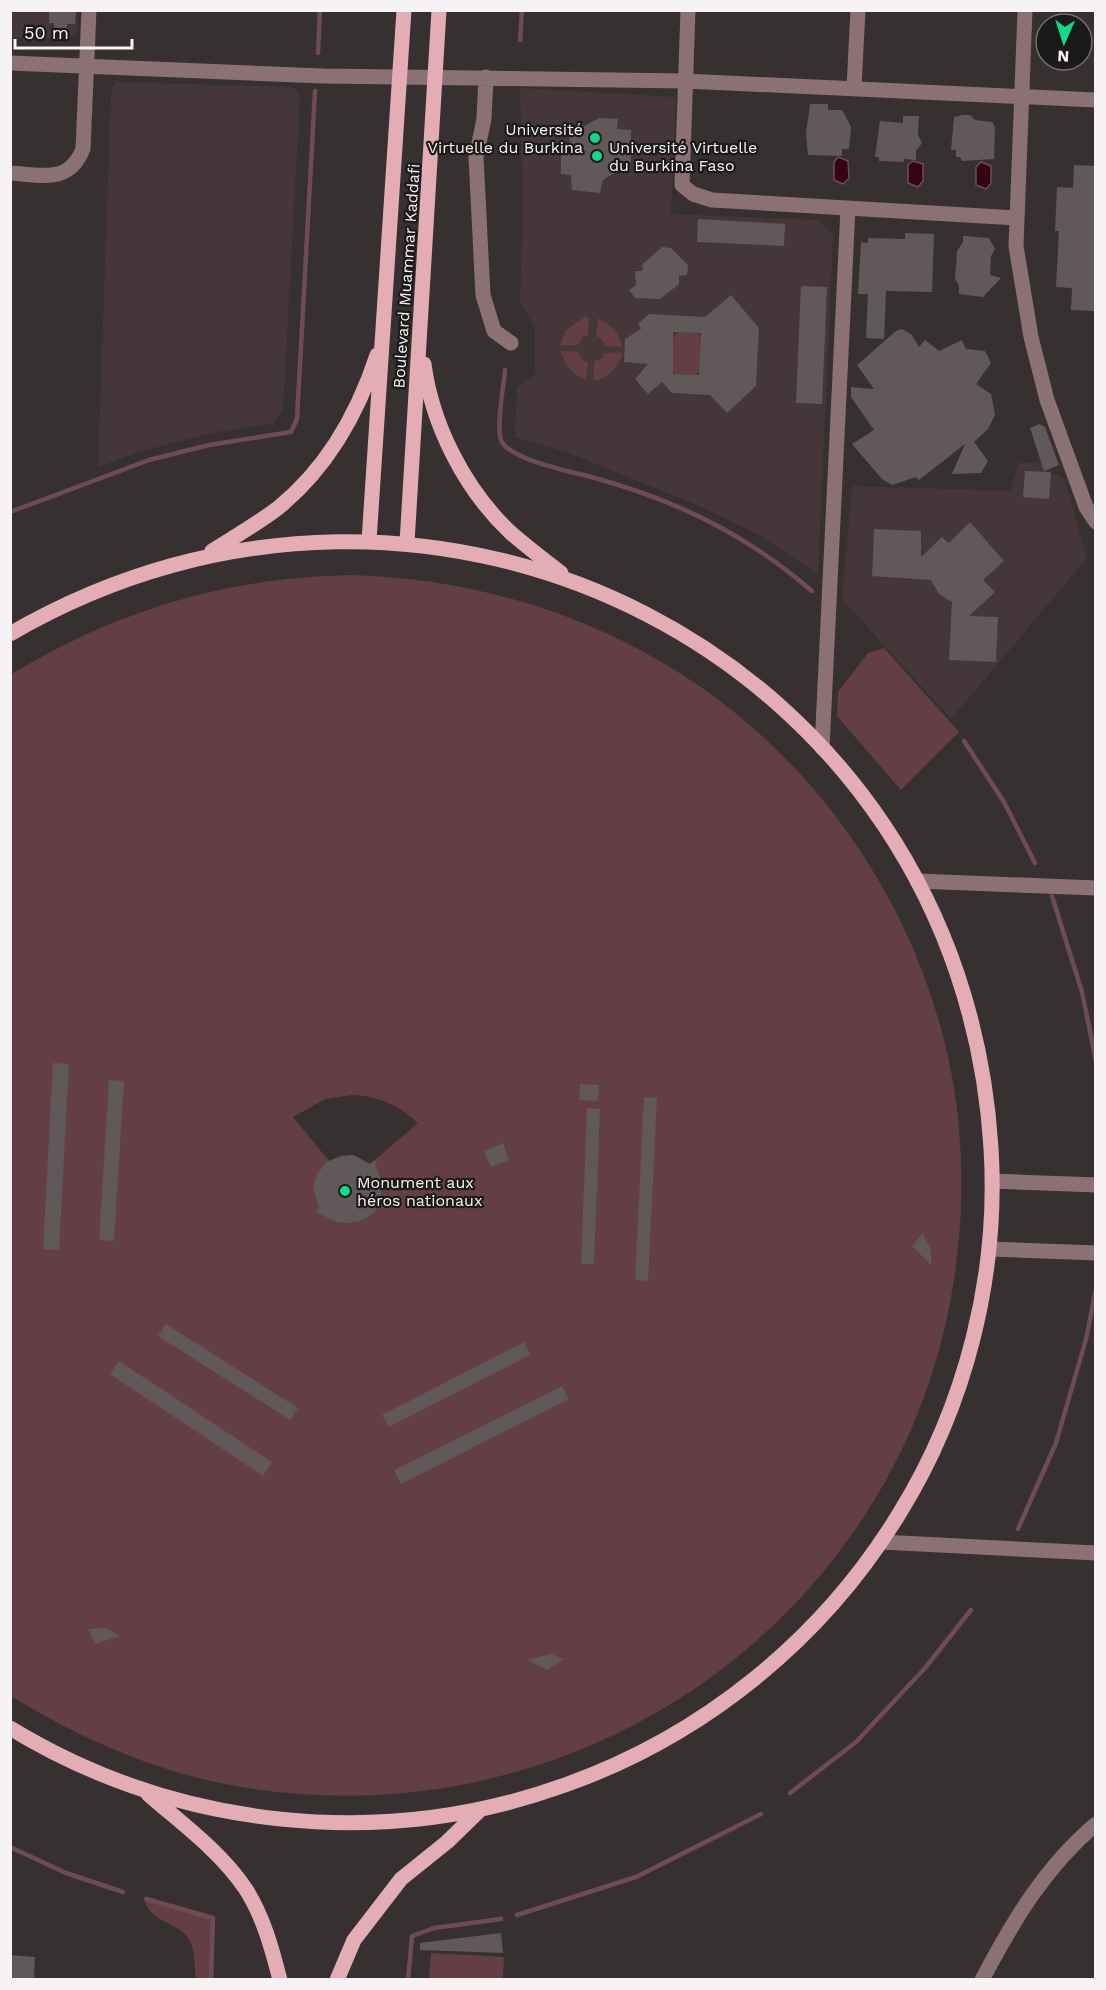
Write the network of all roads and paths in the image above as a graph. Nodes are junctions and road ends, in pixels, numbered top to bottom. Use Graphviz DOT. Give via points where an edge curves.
graph roads {
  1 [pos="89,10"];
  2 [pos="404,10"];
  3 [pos="439,10"];
  4 [pos="688,10"];
  5 [pos="858,10"];
  6 [pos="1025,10"];
  7 [pos="10,63"];
  8 [pos="87,67"];
  9 [pos="436,76"];
  10 [pos="486,77"];
  11 [pos="400,78"];
  12 [pos="685,81"];
  13 [pos="854,88"];
  14 [pos="1020,96"];
  15 [pos="1095,100"];
  16 [pos="10,173"];
  17 [pos="848,208"];
  18 [pos="1017,218"];
  19 [pos="420,328"];
  20 [pos="384,332"];
  21 [pos="511,343"];
  22 [pos="1095,522"];
  23 [pos="369,541"];
  24 [pos="407,543"];
  25 [pos="203,556"];
  26 [pos="572,581"];
  27 [pos="10,634"];
  28 [pos="822,748"];
  29 [pos="917,881"];
  30 [pos="1095,888"];
  31 [pos="992,1181"];
  32 [pos="1095,1185"];
  33 [pos="989,1250"];
  34 [pos="1095,1253"];
  35 [pos="881,1542"];
  36 [pos="1095,1553"];
  37 [pos="10,1728"];
  38 [pos="144,1790"];
  39 [pos="480,1809"];
  40 [pos="1095,1824"];
  41 [pos="280,1980"];
  42 [pos="337,1980"];
  43 [pos="982,1980"];
  1 -- 8 [label="street"];
  2 -- 11 [label="main road, Boulevard Muammar Kaddafi"];
  3 -- 9 [label="main road, Boulevard Muammar Kaddafi"];
  4 -- 12 [label="street"];
  5 -- 13 [label="street"];
  6 -- 14 [label="street"];
  7 -- 8 [label="street"];
  8 -- 11 [label="street"];
  8 -- 16 [label="street" via="83,149 78,162 55,175"];
  9 -- 10 [label="street"];
  9 -- 11 [label="street"];
  9 -- 19 [label="main road, Boulevard Muammar Kaddafi"];
  10 -- 12 [label="street"];
  10 -- 21 [label="street" via="484,119 476,157 483,295 494,331"];
  11 -- 20 [label="main road, Boulevard Muammar Kaddafi"];
  12 -- 13 [label="street"];
  12 -- 17 [label="street" via="682,185 687,190 712,200"];
  13 -- 14 [label="street"];
  14 -- 15 [label="street"];
  14 -- 18 [label="street"];
  17 -- 18 [label="street"];
  17 -- 28 [label="street"];
  18 -- 22 [label="street" via="1016,246 1031,337 1047,400"];
  19 -- 24 [label="main road, Boulevard Muammar Kaddafi"];
  19 -- 26 [label="main road" via="426,381 459,465 510,532"];
  20 -- 23 [label="main road, Boulevard Muammar Kaddafi"];
  20 -- 25 [label="main road" via="362,398 312,475 278,507"];
  23 -- 24 [label="main road"];
  23 -- 25 [label="main road" via="286,543"];
  24 -- 26 [label="main road" via="503,560"];
  25 -- 27 [label="main road" via="114,584"];
  26 -- 28 [label="main road" via="642,611 707,650 768,696"];
  28 -- 29 [label="main road" via="874,812"];
  29 -- 30 [label="street"];
  29 -- 31 [label="main road" via="945,942 973,1027 986,1092"];
  31 -- 32 [label="street"];
  31 -- 33 [label="main road"];
  33 -- 34 [label="street"];
  33 -- 35 [label="main road" via="978,1316 953,1403 916,1485"];
  35 -- 36 [label="street"];
  35 -- 39 [label="main road" via="838,1598 798,1641 754,1680 697,1721 593,1775"];
  37 -- 38 [label="main road" via="82,1766"];
  38 -- 39 [label="main road" via="214,1809 311,1822 408,1820"];
  38 -- 41 [label="main road" via="225,1864 246,1890 261,1919"];
  39 -- 42 [label="main road" via="401,1879 354,1940"];
  40 -- 43 [label="street" via="1053,1866 1028,1899"];
}
